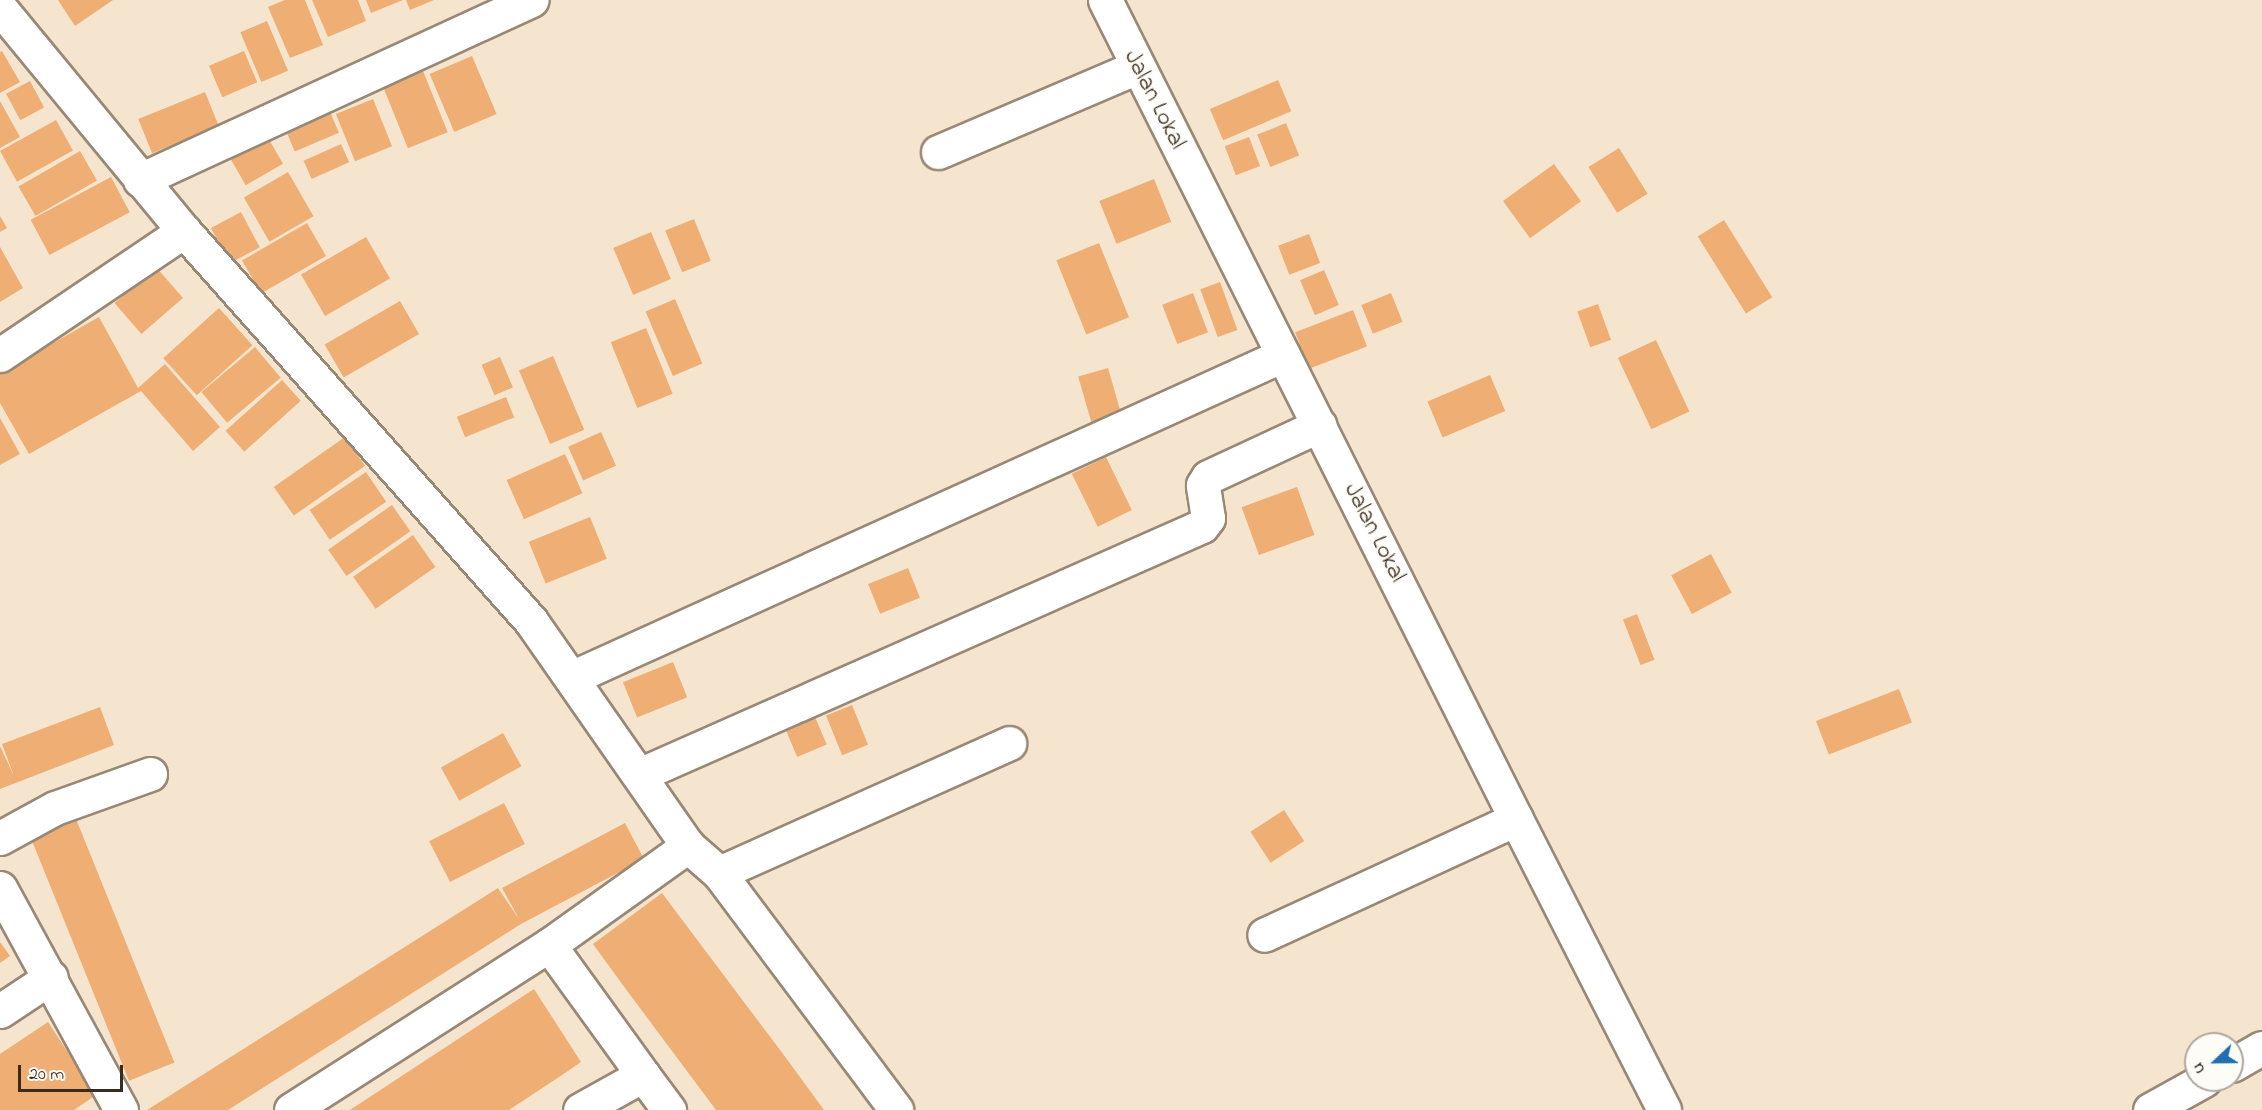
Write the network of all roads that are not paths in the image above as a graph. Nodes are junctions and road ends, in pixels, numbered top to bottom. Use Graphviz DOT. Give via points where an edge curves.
graph roads {
  1 [pos="532,0"];
  2 [pos="1105,0"];
  3 [pos="0,8"];
  4 [pos="1137,67"];
  5 [pos="938,152"];
  6 [pos="140,180"];
  7 [pos="184,231"];
  8 [pos="0,355"];
  9 [pos="1283,355"];
  10 [pos="1320,425"];
  11 [pos="571,678"];
  12 [pos="1009,743"];
  13 [pos="150,774"];
  14 [pos="640,774"];
  15 [pos="1516,819"];
  16 [pos="0,838"];
  17 [pos="688,846"];
  18 [pos="719,873"];
  19 [pos="0,888"];
  20 [pos="1264,934"];
  21 [pos="549,945"];
  22 [pos="51,977"];
  23 [pos="0,1011"];
  24 [pos="643,1075"];
  25 [pos="2184,1091"];
  26 [pos="121,1110"];
  27 [pos="291,1110"];
  28 [pos="580,1110"];
  29 [pos="669,1110"];
  30 [pos="896,1110"];
  31 [pos="1664,1110"];
  32 [pos="2150,1110"];
  1 -- 6 [label="street"];
  2 -- 4 [label="street, Jalan Lokal"];
  3 -- 6 [label="street"];
  4 -- 5 [label="street"];
  4 -- 9 [label="street, Jalan Lokal"];
  6 -- 7 [label="street"];
  7 -- 8 [label="street"];
  7 -- 11 [label="street" via="531,621"];
  9 -- 10 [label="street, Jalan Lokal"];
  9 -- 11 [label="street"];
  10 -- 14 [label="street" via="1208,477 1203,485 1208,518 1202,526"];
  10 -- 15 [label="street, Jalan Lokal"];
  11 -- 14 [label="street"];
  12 -- 18 [label="street"];
  13 -- 16 [label="street" via="55,808"];
  14 -- 17 [label="street"];
  15 -- 20 [label="street"];
  15 -- 31 [label="street, Jalan Lokal"];
  17 -- 18 [label="street"];
  17 -- 21 [label="street"];
  18 -- 30 [label="street"];
  19 -- 22 [label="street"];
  21 -- 24 [label="street"];
  21 -- 27 [label="street"];
  22 -- 23 [label="street"];
  22 -- 26 [label="street"];
  24 -- 28 [label="street"];
  24 -- 29 [label="street"];
  25 -- 32 [label="street"];
}
